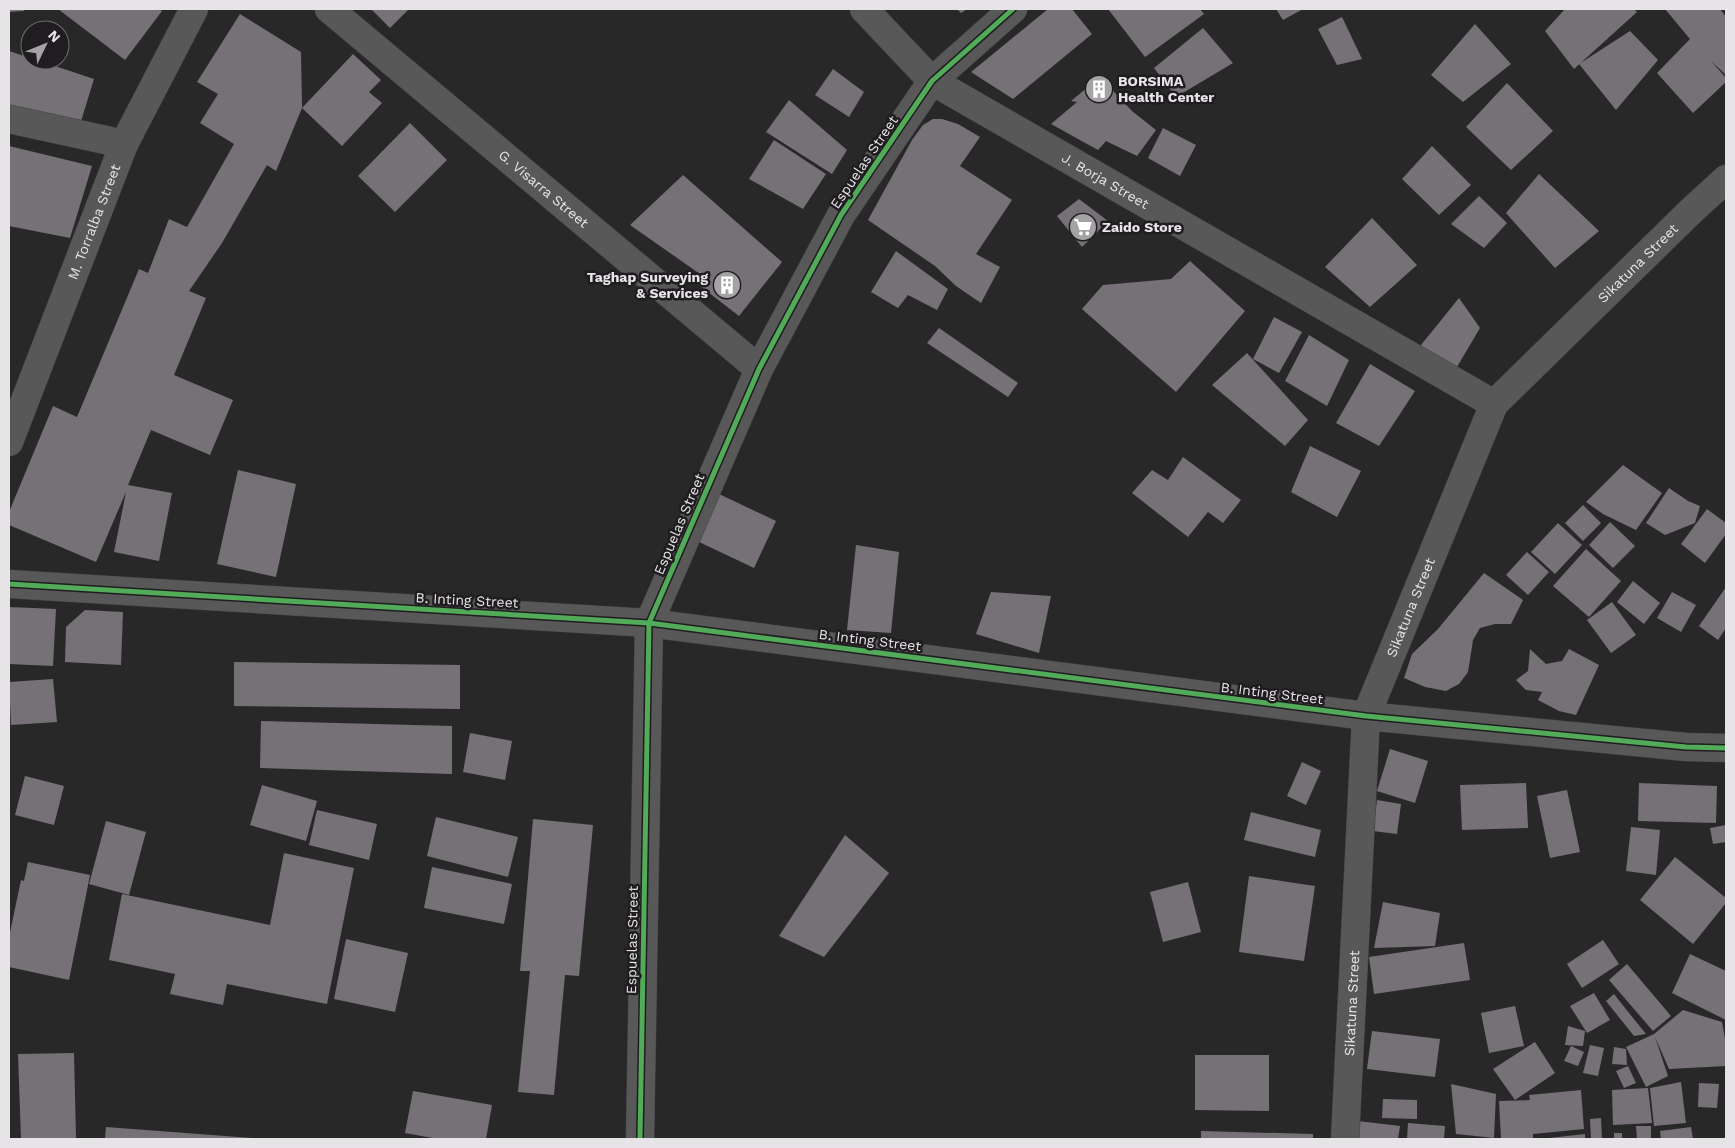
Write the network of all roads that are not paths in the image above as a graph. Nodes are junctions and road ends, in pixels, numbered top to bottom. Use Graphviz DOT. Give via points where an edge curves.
graph roads {
  1 [pos="194,9"];
  2 [pos="329,9"];
  3 [pos="864,9"];
  4 [pos="1013,9"];
  5 [pos="932,81"];
  6 [pos="9,119"];
  7 [pos="124,144"];
  8 [pos="1726,179"];
  9 [pos="759,369"];
  10 [pos="1494,404"];
  11 [pos="9,442"];
  12 [pos="9,584"];
  13 [pos="649,623"];
  14 [pos="1366,716"];
  15 [pos="1726,748"];
  16 [pos="640,1139"];
  17 [pos="1344,1139"];
  1 -- 7 [label="street, M. Torralba Street"];
  2 -- 9 [label="street, G. Visarra Street"];
  3 -- 5 [label="street, J. Borja Street"];
  4 -- 5 [label="street, Espuelas Street"];
  5 -- 9 [label="street, Espuelas Street" via="841,215"];
  5 -- 10 [label="street, J. Borja Street"];
  6 -- 7 [label="street"];
  7 -- 11 [label="street, M. Torralba Street"];
  8 -- 10 [label="street, Sikatuna Street"];
  9 -- 13 [label="street, Espuelas Street"];
  10 -- 14 [label="street, Sikatuna Street"];
  12 -- 13 [label="street, B. Inting Street"];
  13 -- 14 [label="street, B. Inting Street"];
  13 -- 16 [label="street, Espuelas Street"];
  14 -- 15 [label="street, B. Inting Street" via="1686,747"];
  14 -- 17 [label="street, Sikatuna Street"];
}
